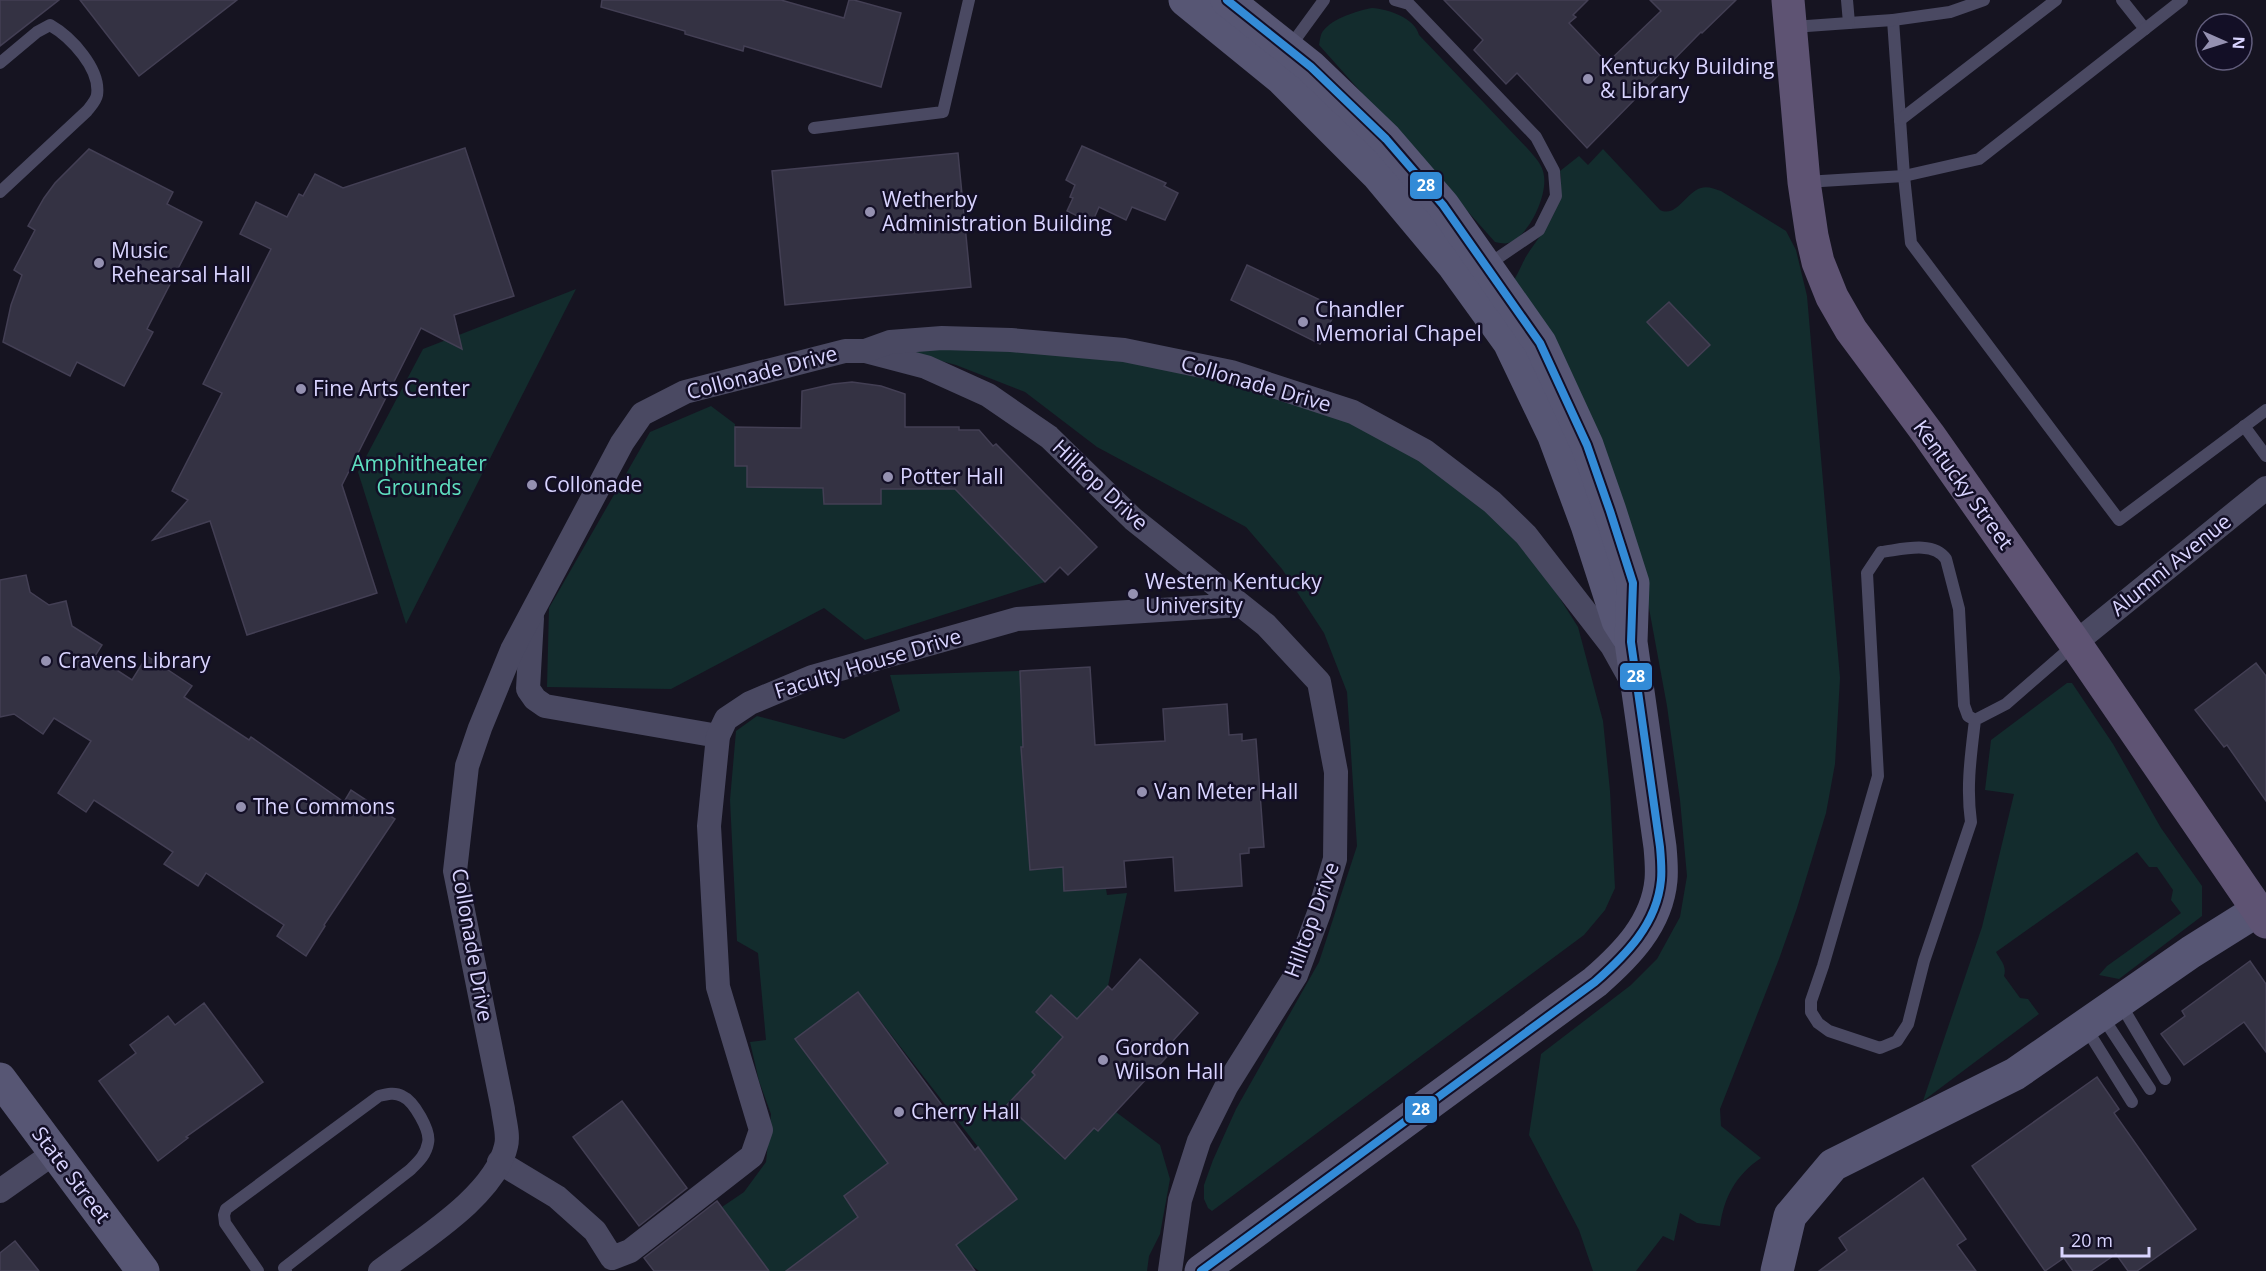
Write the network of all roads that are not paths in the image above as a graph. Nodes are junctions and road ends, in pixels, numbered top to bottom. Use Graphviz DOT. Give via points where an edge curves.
graph roads {
  1 [pos="969,0"];
  2 [pos="1185,0"];
  3 [pos="1227,0"];
  4 [pos="1337,0"];
  5 [pos="1395,0"];
  6 [pos="1847,0"];
  7 [pos="1984,0"];
  8 [pos="2056,0"];
  9 [pos="2122,0"];
  10 [pos="2182,0"];
  11 [pos="1323,1"];
  12 [pos="1789,13"];
  13 [pos="1893,20"];
  14 [pos="1849,23"];
  15 [pos="2145,28"];
  16 [pos="1280,60"];
  17 [pos="0,63"];
  18 [pos="1900,120"];
  19 [pos="814,128"];
  20 [pos="1904,176"];
  21 [pos="1803,182"];
  22 [pos="0,192"];
  23 [pos="1475,273"];
  24 [pos="865,351"];
  25 [pos="2266,410"];
  26 [pos="2244,426"];
  27 [pos="2266,456"];
  28 [pos="2266,488"];
  29 [pos="1240,605"];
  30 [pos="532,611"];
  31 [pos="2075,643"];
  32 [pos="1640,695"];
  33 [pos="1975,720"];
  34 [pos="718,736"];
  35 [pos="2262,916"];
  36 [pos="2102,1015"];
  37 [pos="2164,1078"];
  38 [pos="0,1079"];
  39 [pos="2150,1089"];
  40 [pos="2132,1102"];
  41 [pos="54,1153"];
  42 [pos="499,1162"];
  43 [pos="0,1191"];
  44 [pos="615,1265"];
  45 [pos="283,1270"];
  46 [pos="143,1271"];
  47 [pos="258,1271"];
  48 [pos="380,1271"];
  49 [pos="1170,1271"];
  50 [pos="1201,1271"];
  51 [pos="1777,1271"];
  1 -- 19 [label="lane" via="943,112"];
  2 -- 16 [label="street"];
  3 -- 16 [label="street"];
  4 -- 11 [label="lane"];
  5 -- 23 [label="lane" via="1409,4 1536,137 1554,171 1556,196 1539,230"];
  6 -- 14 [label="lane"];
  7 -- 13 [label="lane" via="1950,12"];
  8 -- 18 [label="lane"];
  9 -- 15 [label="lane"];
  10 -- 15 [label="lane"];
  11 -- 16 [label="lane"];
  12 -- 14 [label="lane"];
  12 -- 21 [label="main road, Kentucky Street"];
  13 -- 14 [label="lane"];
  13 -- 18 [label="lane"];
  15 -- 20 [label="lane" via="1979,159"];
  16 -- 23 [label="street" via="1377,174"];
  17 -- 22 [label="lane" via="50,26 61,32 86,61 96,80 97,97 87,111"];
  18 -- 20 [label="lane"];
  20 -- 21 [label="lane"];
  20 -- 26 [label="lane" via="1911,243 2119,520"];
  21 -- 31 [label="main road, Kentucky Street" via="1818,262 1851,330"];
  23 -- 32 [label="street" via="1554,436 1618,621 1631,642"];
  24 -- 29 [label="street, Hilltop Drive" via="926,368 988,395 1049,437 1133,519"];
  24 -- 30 [label="street, Collonade Drive" via="844,351 685,392 642,414 622,442"];
  24 -- 32 [label="street, Collonade Drive" via="890,342 942,338 1124,350 1231,372 1353,412 1425,452 1492,502 1526,536 1612,646"];
  25 -- 26 [label="lane"];
  26 -- 27 [label="lane"];
  28 -- 31 [label="street, Alumni Avenue"];
  29 -- 34 [label="street, Faculty House Drive" via="1017,619 812,677 750,703 726,719"];
  29 -- 49 [label="street, Hilltop Drive" via="1266,625 1319,682 1336,772 1335,859 1296,975 1227,1085 1199,1141 1180,1200"];
  30 -- 34 [label="street" via="528,689 545,706"];
  30 -- 42 [label="street, Collonade Drive" via="512,650 467,766 455,871 505,1123 506,1145"];
  31 -- 33 [label="lane" via="2006,704"];
  31 -- 35 [label="main road, Kentucky Street"];
  32 -- 50 [label="street" via="1661,881 1652,916 1625,956 1578,995"];
  33 -- 33 [label="lane" via="1968,716 1964,705 1959,609 1946,559 1942,553 1928,548 1881,552 1867,573 1878,776 1810,1001 1811,1012 1829,1031 1880,1048 1897,1041 1908,1024 1924,961 1971,822 1969,773"];
  34 -- 44 [label="street" via="709,826 718,987 761,1130 752,1156"];
  35 -- 36 [label="street" via="2191,952"];
  36 -- 37 [label="lane"];
  36 -- 39 [label="lane"];
  36 -- 40 [label="lane"];
  36 -- 51 [label="street" via="2015,1074 1833,1165 1790,1216"];
  38 -- 41 [label="street, State Street"];
  41 -- 43 [label="street"];
  41 -- 46 [label="street, State Street"];
  42 -- 44 [label="street" via="557,1197 595,1231"];
  42 -- 48 [label="street, Collonade Drive" via="491,1179 457,1212"];
  45 -- 47 [label="lane" via="423,1156 429,1132 409,1100 401,1095 379,1096 226,1209 225,1223"];
}
